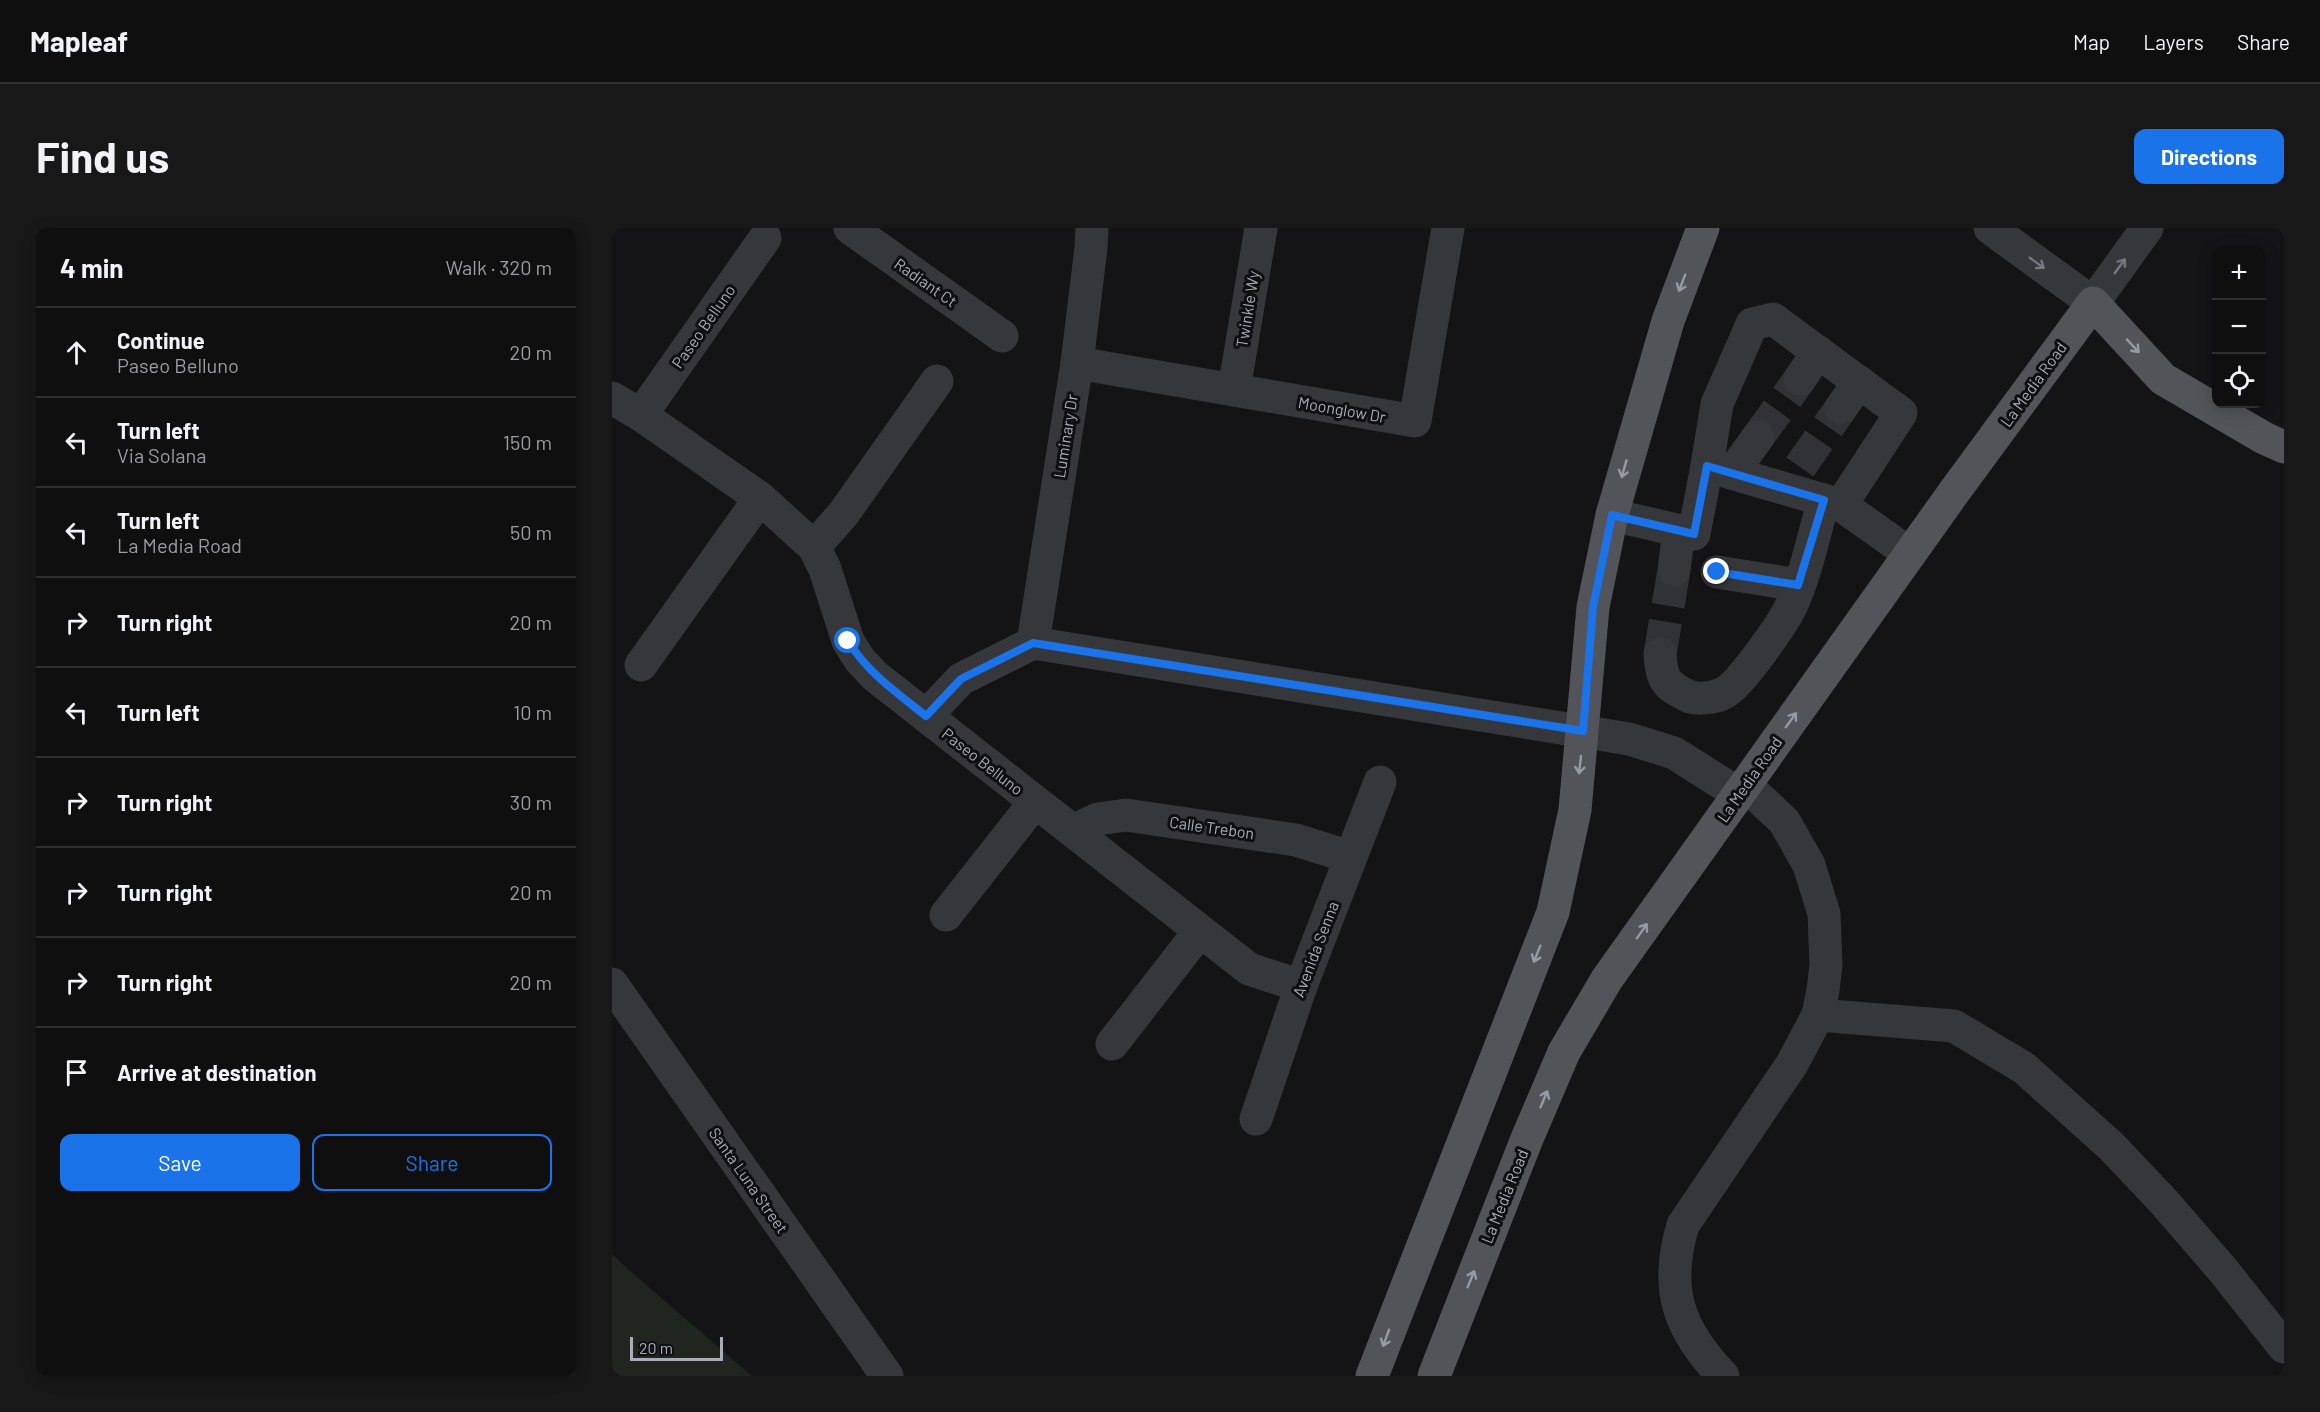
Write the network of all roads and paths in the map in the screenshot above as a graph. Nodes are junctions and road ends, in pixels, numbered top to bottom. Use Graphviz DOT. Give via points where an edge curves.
graph roads {
  1 [pos="850,228"];
  2 [pos="1092,228"];
  3 [pos="1261,228"];
  4 [pos="1448,228"];
  5 [pos="1703,228"];
  6 [pos="1990,228"];
  7 [pos="2147,228"];
  8 [pos="765,238"];
  9 [pos="2093,303"];
  10 [pos="1002,336"];
  11 [pos="1818,352"];
  12 [pos="1077,363"];
  13 [pos="1800,379"];
  14 [pos="938,381"];
  15 [pos="1233,390"];
  16 [pos="612,398"];
  17 [pos="640,415"];
  18 [pos="1758,436"];
  19 [pos="2284,447"];
  20 [pos="1720,470"];
  21 [pos="760,498"];
  22 [pos="1833,503"];
  23 [pos="1612,515"];
  24 [pos="1679,531"];
  25 [pos="814,547"];
  26 [pos="1910,554"];
  27 [pos="1674,570"];
  28 [pos="1717,572"];
  29 [pos="1798,585"];
  30 [pos="1033,643"];
  31 [pos="1660,654"];
  32 [pos="641,665"];
  33 [pos="926,716"];
  34 [pos="1583,731"];
  35 [pos="1380,782"];
  36 [pos="1742,789"];
  37 [pos="1035,802"];
  38 [pos="1073,831"];
  39 [pos="1350,856"];
  40 [pos="946,915"];
  41 [pos="1200,931"];
  42 [pos="612,984"];
  43 [pos="1301,986"];
  44 [pos="1818,1015"];
  45 [pos="1112,1044"];
  46 [pos="1256,1119"];
  47 [pos="2284,1347"];
  48 [pos="887,1376"];
  49 [pos="1372,1376"];
  50 [pos="1434,1376"];
  51 [pos="1724,1376"];
  1 -- 10 [label="street, Radiant Ct"];
  2 -- 12 [label="street, Luminary Dr"];
  3 -- 15 [label="street, Twinkle Wy"];
  4 -- 15 [label="street, Moonglow Dr" via="1415,421"];
  5 -- 23 [label="main road, one-way" via="1668,321"];
  6 -- 9 [label="street, one-way"];
  9 -- 7 [label="street, La Media Road, one-way"];
  8 -- 17 [label="street, Paseo Belluno"];
  9 -- 19 [label="main road, one-way" via="2163,379"];
  9 -- 26 [label="main road, La Media Road"];
  11 -- 13 [label="street"];
  11 -- 20 [label="street" via="1773,319 1752,324 1717,404"];
  11 -- 22 [label="street" via="1850,395 1901,413"];
  12 -- 15 [label="street, Moonglow Dr"];
  12 -- 30 [label="street, Luminary Dr"];
  14 -- 25 [label="street" via="844,513"];
  16 -- 17 [label="street, Paseo Belluno"];
  17 -- 21 [label="street, Paseo Belluno"];
  18 -- 20 [label="street"];
  20 -- 22 [label="street" via="1792,478"];
  20 -- 24 [label="street" via="1694,534"];
  21 -- 25 [label="street, Paseo Belluno"];
  21 -- 32 [label="street"];
  22 -- 26 [label="street"];
  22 -- 29 [label="street"];
  23 -- 24 [label="street"];
  23 -- 34 [label="main road" via="1593,607"];
  24 -- 27 [label="street"];
  25 -- 33 [label="street, Paseo Belluno" via="844,631 860,660"];
  36 -- 26 [label="main road, La Media Road, one-way"];
  28 -- 29 [label="street"];
  29 -- 31 [label="street" via="1787,614 1723,694 1694,699 1670,687 1662,674"];
  30 -- 33 [label="street" via="961,679"];
  30 -- 34 [label="street"];
  33 -- 37 [label="street, Paseo Belluno"];
  34 -- 36 [label="street" via="1629,739 1674,753"];
  34 -- 49 [label="main road, one-way" via="1575,810 1553,912"];
  35 -- 39 [label="street, Avenida Senna"];
  36 -- 44 [label="street" via="1784,821 1798,842 1818,889 1824,914 1826,965"];
  50 -- 36 [label="main road, La Media Road, one-way" via="1564,1052 1607,980"];
  37 -- 38 [label="street, Paseo Belluno"];
  37 -- 40 [label="street, Paseo Belluno"];
  38 -- 39 [label="street, Calle Trebon" via="1098,819 1126,815 1296,840"];
  38 -- 41 [label="street, Paseo Belluno"];
  39 -- 43 [label="street, Avenida Senna"];
  41 -- 43 [label="street, Paseo Belluno" via="1249,969"];
  41 -- 45 [label="street"];
  42 -- 48 [label="street, Santa Luna Street"];
  43 -- 46 [label="street, Avenida Senna"];
  44 -- 47 [label="street" via="1954,1026 2024,1068 2112,1147 2164,1202"];
  44 -- 51 [label="street" via="1792,1064 1683,1225 1678,1243 1674,1281 1684,1323 1696,1345"];
}
